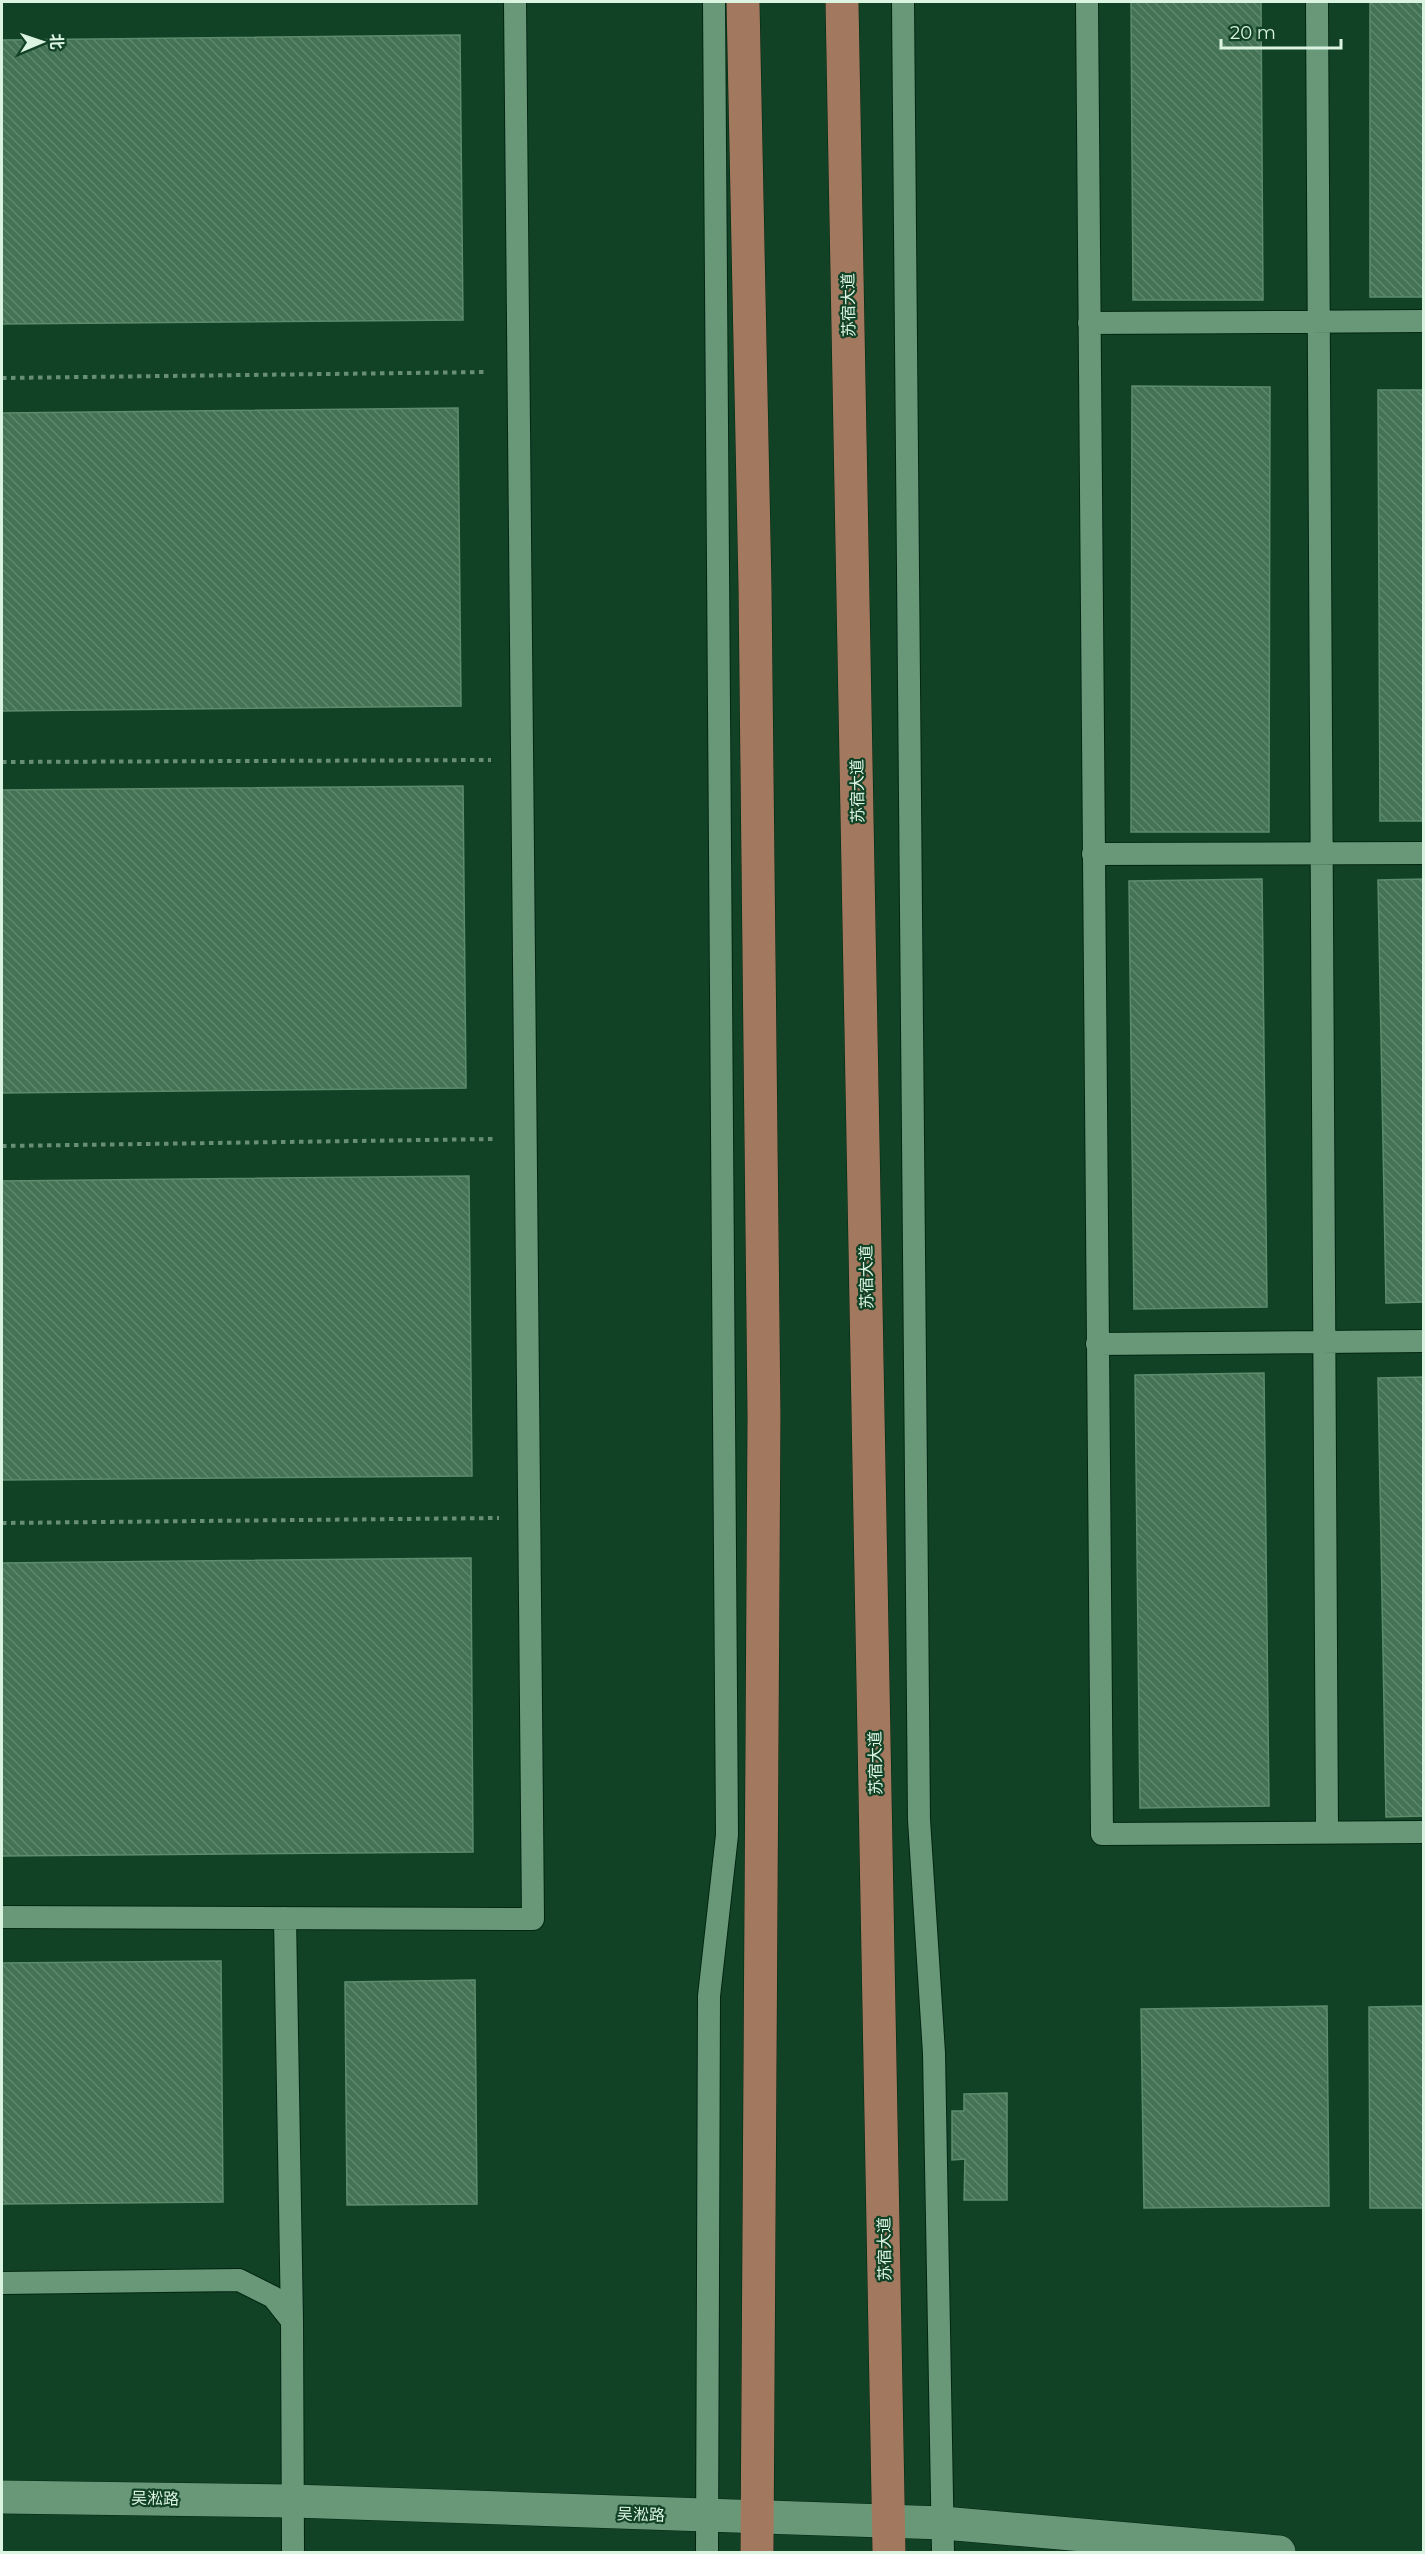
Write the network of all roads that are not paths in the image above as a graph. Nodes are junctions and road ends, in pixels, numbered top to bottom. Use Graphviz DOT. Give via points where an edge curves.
graph roads {
  1 [pos="515,2"];
  2 [pos="714,2"];
  3 [pos="743,2"];
  4 [pos="842,2"];
  5 [pos="903,2"];
  6 [pos="1087,2"];
  7 [pos="1317,2"];
  8 [pos="1319,321"];
  9 [pos="1424,321"];
  10 [pos="1089,322"];
  11 [pos="1322,853"];
  12 [pos="1424,853"];
  13 [pos="1093,854"];
  14 [pos="1424,1341"];
  15 [pos="1325,1342"];
  16 [pos="1097,1344"];
  17 [pos="1327,1832"];
  18 [pos="1424,1832"];
  19 [pos="2,1917"];
  20 [pos="285,1918"];
  21 [pos="2,2283"];
  22 [pos="292,2321"];
  23 [pos="2,2497"];
  24 [pos="293,2501"];
  25 [pos="707,2517"];
  26 [pos="758,2518"];
  27 [pos="889,2537"];
  28 [pos="943,2538"];
  29 [pos="294,2553"];
  30 [pos="707,2553"];
  31 [pos="758,2553"];
  32 [pos="1279,2553"];
  1 -- 20 [label="lane" via="533,1919"];
  2 -- 25 [label="lane" via="727,1835 709,1996"];
  3 -- 26 [label="main road" via="755,587 764,1416"];
  4 -- 27 [label="main road, 苏宿大道"];
  5 -- 28 [label="lane" via="919,1820 934,2053"];
  6 -- 10 [label="lane"];
  7 -- 8 [label="lane"];
  8 -- 9 [label="lane"];
  8 -- 10 [label="lane"];
  8 -- 11 [label="lane"];
  10 -- 13 [label="lane"];
  11 -- 12 [label="lane"];
  11 -- 13 [label="lane"];
  11 -- 15 [label="lane"];
  13 -- 16 [label="lane"];
  14 -- 15 [label="lane"];
  15 -- 16 [label="lane"];
  15 -- 17 [label="lane"];
  16 -- 17 [label="lane" via="1102,1834"];
  17 -- 18 [label="lane"];
  19 -- 20 [label="lane"];
  20 -- 22 [label="lane"];
  21 -- 22 [label="lane" via="239,2280 273,2296"];
  22 -- 24 [label="lane"];
  23 -- 24 [label="main road, 吴淞路"];
  24 -- 25 [label="main road, 吴淞路"];
  24 -- 29 [label="lane"];
  25 -- 26 [label="main road, 吴淞路"];
  25 -- 30 [label="lane"];
  26 -- 27 [label="main road, 吴淞路"];
  26 -- 31 [label="main road"];
  27 -- 28 [label="main road, 吴淞路"];
  28 -- 32 [label="main road, 吴淞路"];
}
